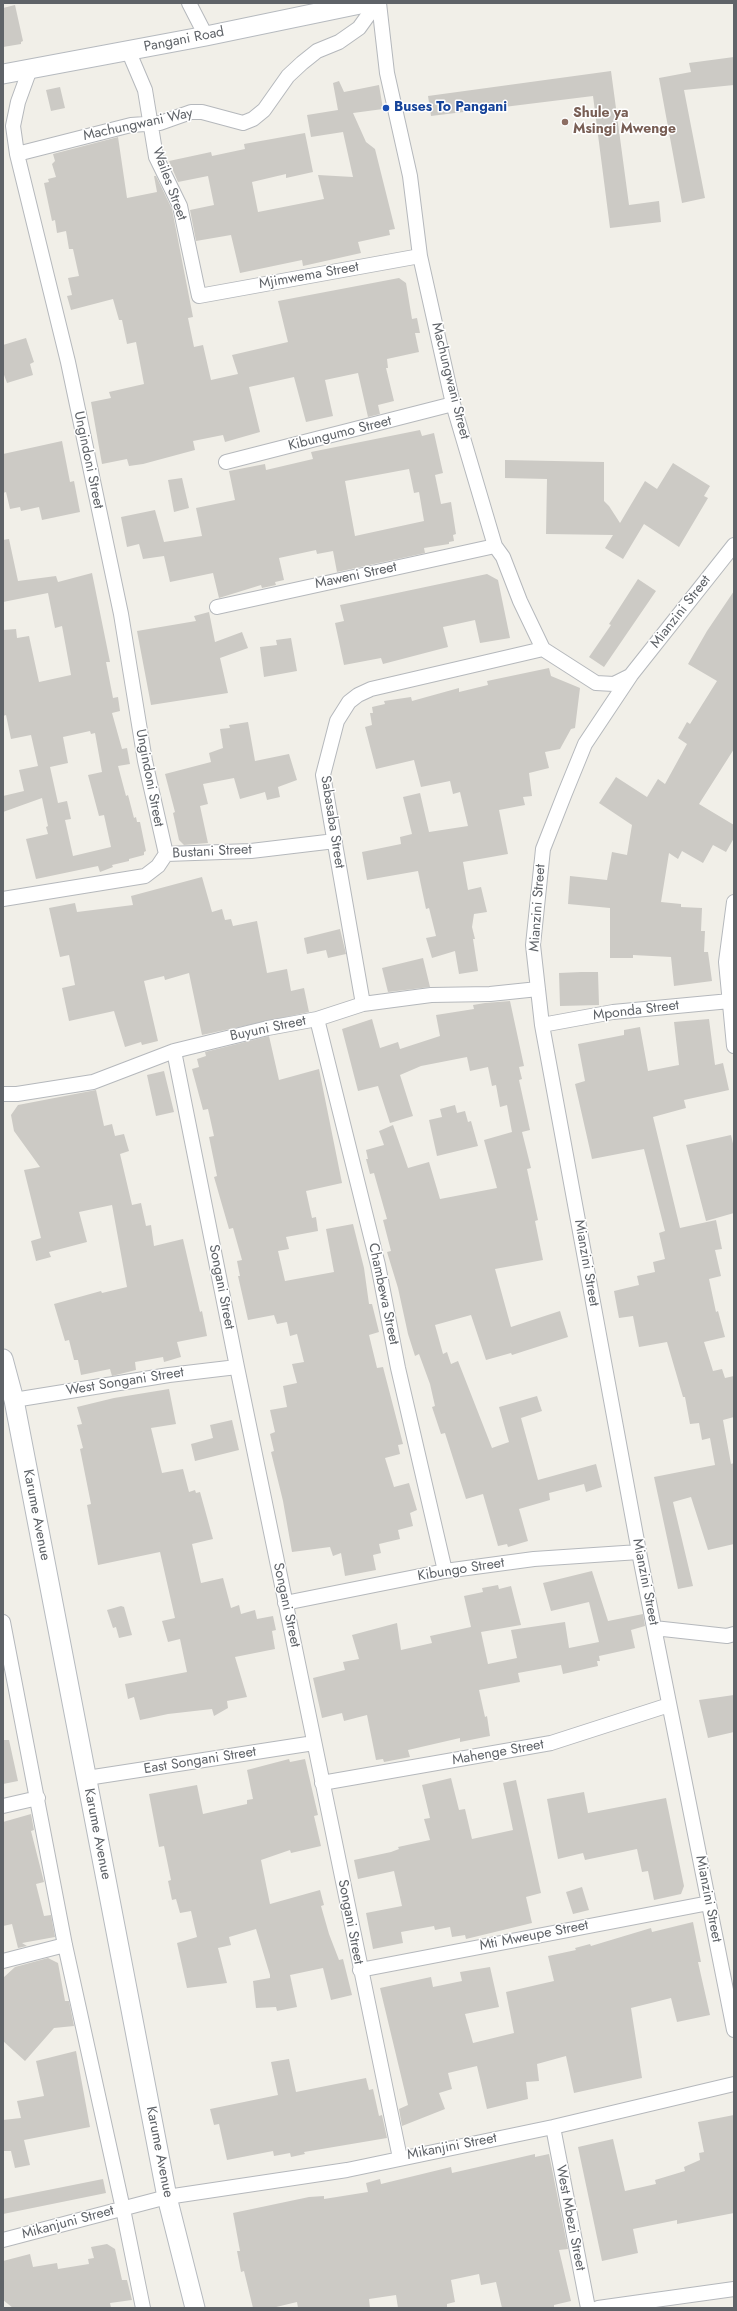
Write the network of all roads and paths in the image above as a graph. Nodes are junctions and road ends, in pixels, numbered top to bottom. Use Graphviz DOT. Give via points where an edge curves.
graph roads {
  1 [pos="189,3"];
  2 [pos="366,3"];
  3 [pos="378,3"];
  4 [pos="206,36"];
  5 [pos="128,50"];
  6 [pos="30,69"];
  7 [pos="3,74"];
  8 [pos="151,124"];
  9 [pos="17,154"];
  10 [pos="420,256"];
  11 [pos="199,296"];
  12 [pos="453,404"];
  13 [pos="226,462"];
  14 [pos="734,545"];
  15 [pos="495,546"];
  16 [pos="217,607"];
  17 [pos="543,649"];
  18 [pos="631,675"];
  19 [pos="335,841"];
  20 [pos="166,854"];
  21 [pos="3,899"];
  22 [pos="734,902"];
  23 [pos="538,989"];
  24 [pos="730,1001"];
  25 [pos="363,1004"];
  26 [pos="317,1019"];
  27 [pos="542,1025"];
  28 [pos="734,1046"];
  29 [pos="174,1051"];
  30 [pos="3,1094"];
  31 [pos="3,1358"];
  32 [pos="237,1367"];
  33 [pos="14,1400"];
  34 [pos="639,1552"];
  35 [pos="445,1571"];
  36 [pos="285,1603"];
  37 [pos="3,1622"];
  38 [pos="654,1628"];
  39 [pos="734,1634"];
  40 [pos="6,1652"];
  41 [pos="669,1705"];
  42 [pos="314,1743"];
  43 [pos="87,1778"];
  44 [pos="322,1783"];
  45 [pos="38,1798"];
  46 [pos="3,1806"];
  47 [pos="709,1903"];
  48 [pos="65,1945"];
  49 [pos="3,1961"];
  50 [pos="360,1970"];
  51 [pos="734,2030"];
  52 [pos="734,2084"];
  53 [pos="553,2127"];
  54 [pos="400,2158"];
  55 [pos="159,2199"];
  56 [pos="128,2208"];
  57 [pos="3,2240"];
  58 [pos="734,2289"];
  59 [pos="701,2302"];
  60 [pos="143,2308"];
  61 [pos="195,2308"];
  62 [pos="588,2308"];
  63 [pos="598,2308"];
  1 -- 4 [label="street"];
  2 -- 4 [label="main road, Pangani Road"];
  3 -- 8 [label="street, Machungwani Way" via="359,28 339,42 317,51 302,63 288,76 264,110 253,119 242,124 202,112 190,112"];
  3 -- 10 [label="street, Machungwani Street" via="388,73 410,176"];
  4 -- 5 [label="main road, Pangani Road"];
  5 -- 6 [label="main road, Pangani Road"];
  5 -- 8 [label="street, Wailes Street" via="145,90"];
  6 -- 7 [label="main road, Pangani Road"];
  6 -- 9 [label="street, Ungindoni Street" via="18,102 14,126"];
  8 -- 9 [label="street, Machungwani Way" via="131,126"];
  8 -- 11 [label="street, Wailes Street" via="156,157 180,206"];
  9 -- 20 [label="street, Ungindoni Street" via="68,362 121,614 141,739"];
  10 -- 11 [label="street, Mjimwema Street"];
  10 -- 12 [label="street, Machungwani Street"];
  12 -- 13 [label="street, Kibungumo Street"];
  12 -- 15 [label="street, Machungwani Street"];
  14 -- 18 [label="street, Mianzini Street"];
  15 -- 16 [label="street, Maweni Street"];
  15 -- 17 [label="street, Machungwani Street" via="503,557"];
  17 -- 18 [label="street" via="596,683 614,684"];
  17 -- 19 [label="street, Sabasaba Street" via="371,689 349,702 337,721 323,775"];
  18 -- 23 [label="street, Mianzini Street" via="585,744 543,849 533,944"];
  19 -- 20 [label="street, Bustani Street" via="251,851"];
  19 -- 25 [label="street, Sabasaba Street"];
  20 -- 21 [label="street, Bustani Street" via="158,866 145,876"];
  22 -- 24 [label="street" via="726,962"];
  23 -- 25 [label="street, Buyuni Street" via="490,994 431,995"];
  23 -- 27 [label="street, Mianzini Street"];
  24 -- 27 [label="street, Mponda Street" via="613,1012"];
  24 -- 28 [label="street"];
  25 -- 26 [label="street, Buyuni Street"];
  26 -- 29 [label="street, Buyuni Street"];
  26 -- 35 [label="street, Chambewa Street" via="378,1265 398,1368"];
  27 -- 34 [label="street, Mianzini Street"];
  29 -- 30 [label="street, Buyuni Street" via="94,1082"];
  29 -- 32 [label="street, Songani Street"];
  31 -- 33 [label="main road, Karume Avenue"];
  32 -- 33 [label="street, West Songani Street" via="169,1375"];
  32 -- 36 [label="street, Songani Street"];
  33 -- 43 [label="main road, Karume Avenue"];
  34 -- 35 [label="street, Kibungo Street" via="534,1559"];
  34 -- 38 [label="street, Mianzini Street"];
  35 -- 36 [label="street, Kibungo Street"];
  36 -- 42 [label="street, Songani Street"];
  37 -- 40 [label="street"];
  38 -- 39 [label="street" via="727,1636"];
  38 -- 41 [label="street, Mianzini Street"];
  40 -- 45 [label="street"];
  41 -- 44 [label="street, Mahenge Street" via="551,1743"];
  41 -- 47 [label="street, Mianzini Street"];
  42 -- 43 [label="street, East Songani Street"];
  42 -- 44 [label="street, Songani Street"];
  43 -- 55 [label="main road, Karume Avenue"];
  44 -- 50 [label="street, Songani Street"];
  45 -- 46 [label="street"];
  45 -- 48 [label="street"];
  47 -- 50 [label="street, Mti Mweupe Street"];
  47 -- 51 [label="street, Mianzini Street"];
  48 -- 49 [label="street"];
  48 -- 56 [label="street"];
  50 -- 54 [label="street, Songani Street"];
  52 -- 53 [label="street, Mikanjini Street"];
  53 -- 54 [label="street, Mikanjini Street"];
  53 -- 62 [label="street, West Mbezi Street"];
  54 -- 55 [label="street, Mikanjini Street" via="347,2170"];
  55 -- 56 [label="street, Mikanjini Street"];
  55 -- 61 [label="main road, Karume Avenue"];
  56 -- 57 [label="street, Mikanjuni Street"];
  56 -- 60 [label="street"];
  58 -- 59 [label="street"];
  59 -- 63 [label="street"];
}
